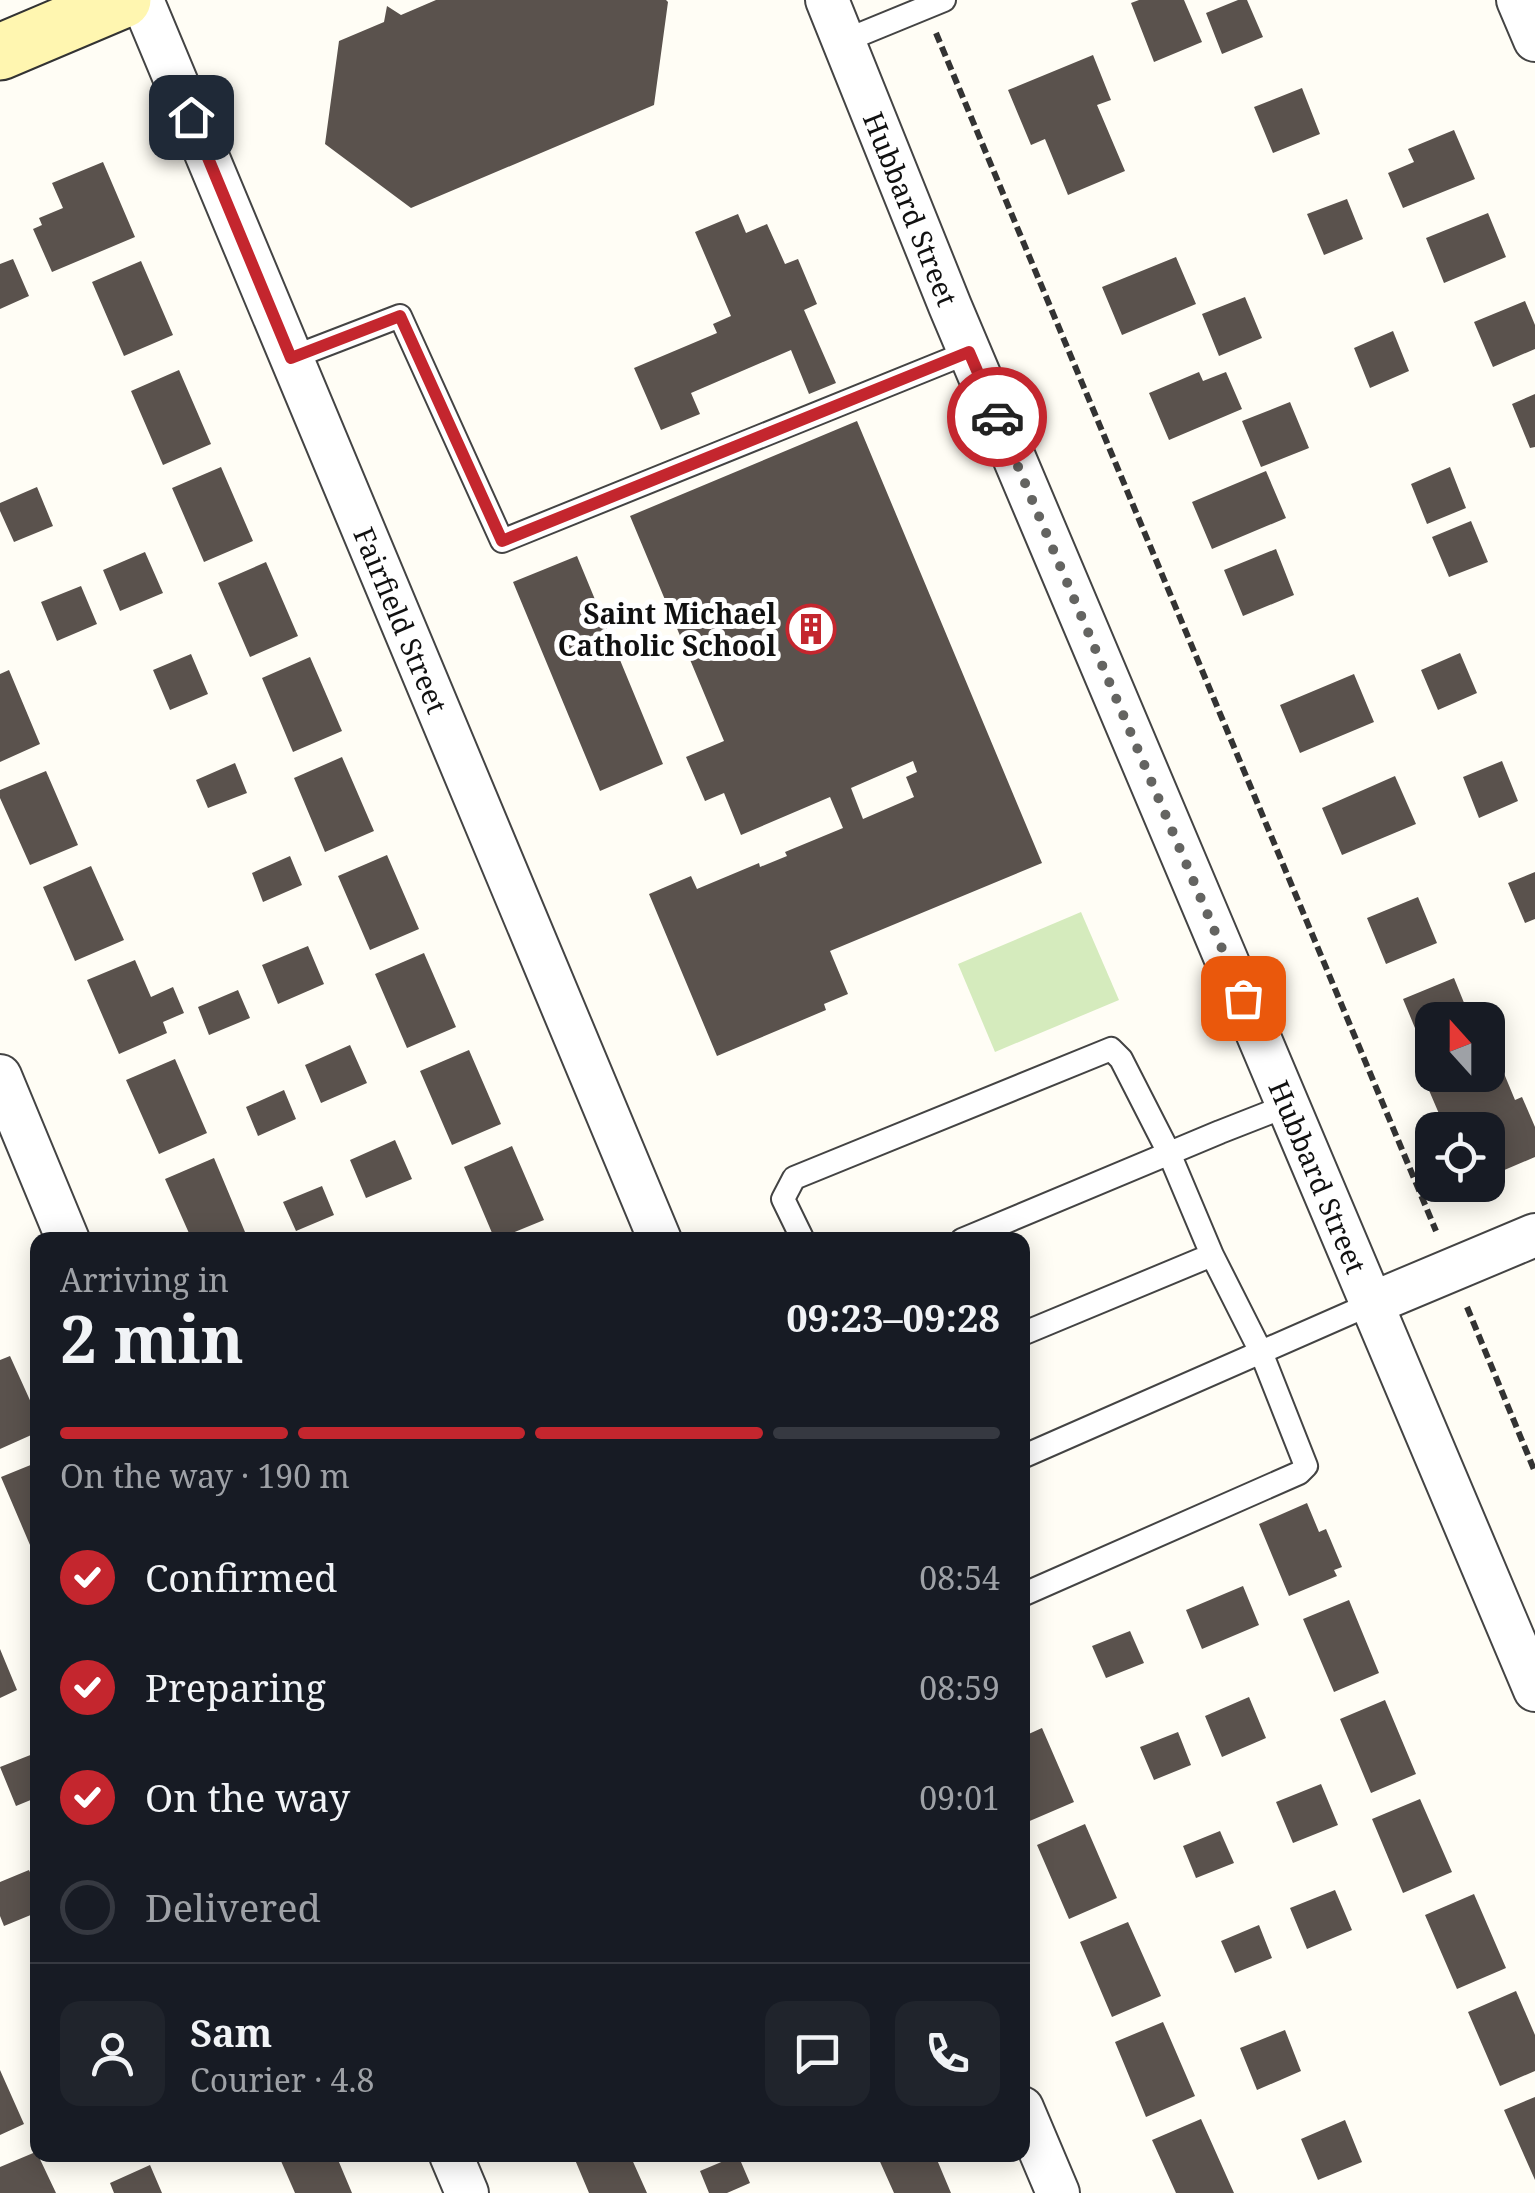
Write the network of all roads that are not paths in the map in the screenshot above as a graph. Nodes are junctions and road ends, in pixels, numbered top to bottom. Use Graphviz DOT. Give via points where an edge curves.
graph roads {
  1 [pos="122,0"];
  2 [pos="142,0"];
  3 [pos="827,0"];
  4 [pos="1518,0"];
  5 [pos="935,4"];
  6 [pos="1535,40"];
  7 [pos="844,41"];
  8 [pos="0,52"];
  9 [pos="969,352"];
  10 [pos="291,358"];
  11 [pos="0,1076"];
  12 [pos="1289,1105"];
  13 [pos="1169,1153"];
  14 [pos="65,1232"];
  15 [pos="657,1232"];
  16 [pos="798,1232"];
  17 [pos="981,1232"];
  18 [pos="1535,1235"];
  19 [pos="1212,1255"];
  20 [pos="1373,1304"];
  21 [pos="1030,1331"];
  22 [pos="1260,1352"];
  23 [pos="1030,1454"];
  24 [pos="1030,1591"];
  25 [pos="1535,1690"];
  26 [pos="1030,2127"];
  27 [pos="454,2162"];
  28 [pos="467,2193"];
  29 [pos="1058,2193"];
  1 -- 8 [label="main road"];
  2 -- 10 [label="street, Fairfield Street"];
  3 -- 7 [label="street, Hubbard Street"];
  4 -- 6 [label="street"];
  5 -- 7 [label="lane"];
  7 -- 9 [label="street, Hubbard Street"];
  9 -- 10 [label="lane" via="502,541 400,316"];
  9 -- 12 [label="street, Hubbard Street"];
  10 -- 15 [label="street, Fairfield Street"];
  11 -- 14 [label="street"];
  12 -- 13 [label="lane"];
  12 -- 20 [label="street, Hubbard Street"];
  13 -- 16 [label="lane" via="1112,1049 794,1178 784,1199"];
  13 -- 17 [label="lane"];
  13 -- 19 [label="lane"];
  18 -- 20 [label="street"];
  19 -- 21 [label="lane"];
  19 -- 22 [label="lane"];
  20 -- 22 [label="lane"];
  20 -- 25 [label="street, Hubbard Street"];
  22 -- 23 [label="lane"];
  22 -- 24 [label="lane" via="1306,1466"];
  26 -- 29 [label="street"];
  27 -- 28 [label="street"];
}
